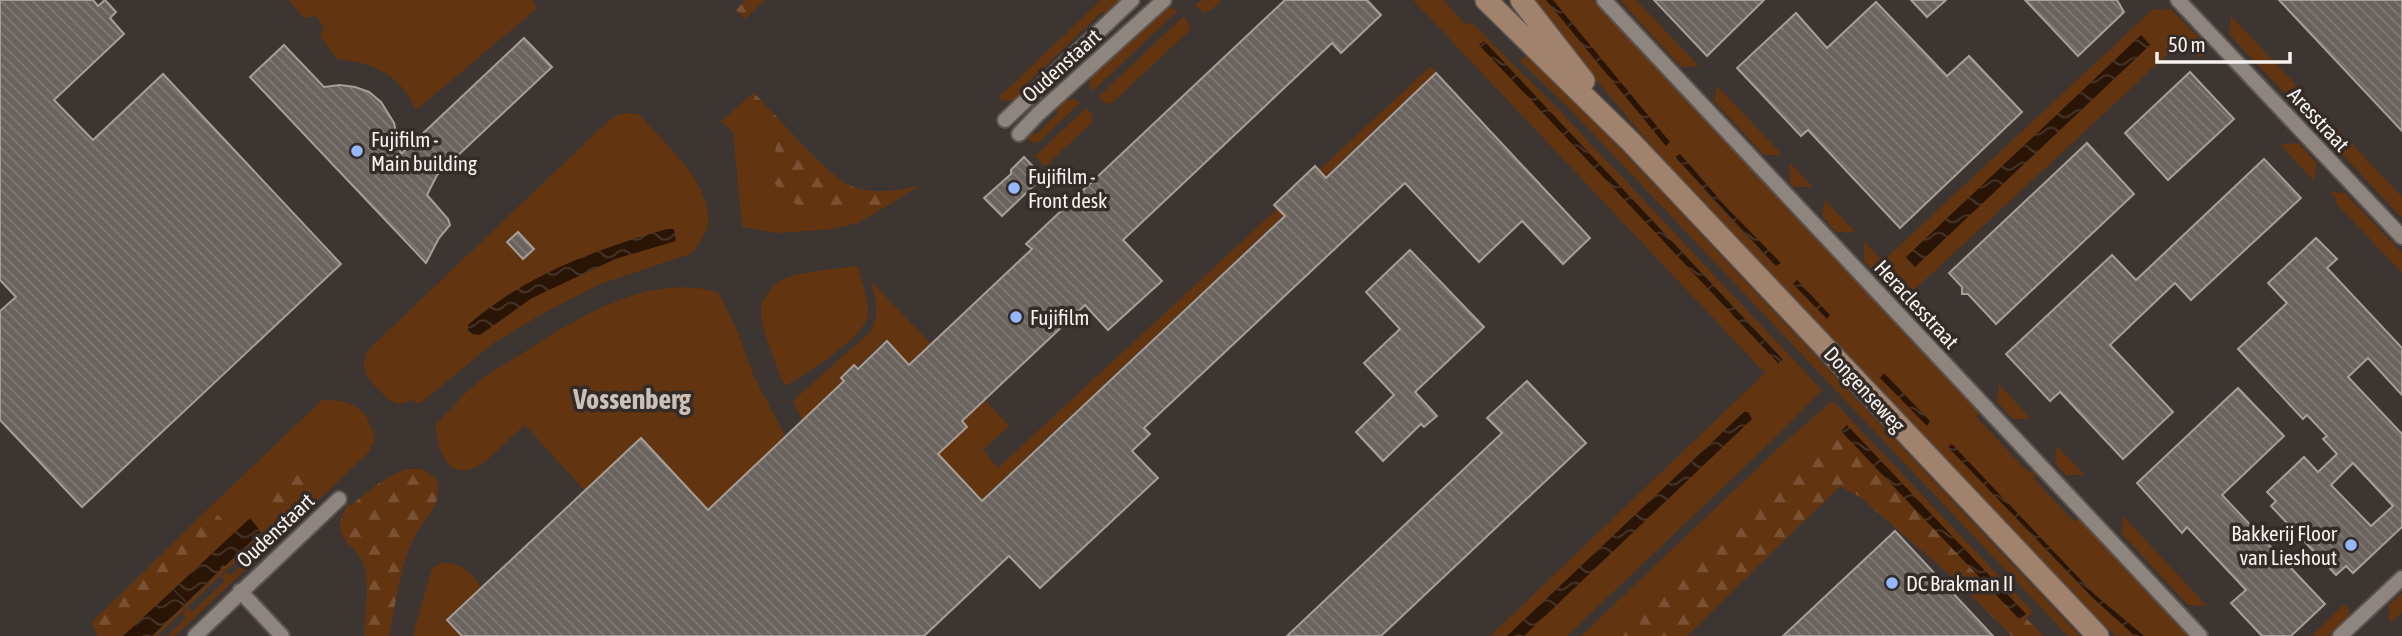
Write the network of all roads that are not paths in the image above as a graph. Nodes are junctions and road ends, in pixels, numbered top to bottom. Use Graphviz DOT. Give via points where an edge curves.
graph roads {
  1 [pos="1132,0"];
  2 [pos="1164,0"];
  3 [pos="1486,0"];
  4 [pos="1521,0"];
  5 [pos="1604,0"];
  6 [pos="2178,0"];
  7 [pos="1005,120"];
  8 [pos="1019,134"];
  9 [pos="1631,142"];
  10 [pos="2402,237"];
  11 [pos="339,499"];
  12 [pos="2402,578"];
  13 [pos="240,591"];
  14 [pos="195,636"];
  15 [pos="282,636"];
  16 [pos="2098,636"];
  17 [pos="2200,636"];
  18 [pos="2340,636"];
  1 -- 7 [label="street, Oudenstaart"];
  2 -- 8 [label="street, Oudenstaart"];
  3 -- 9 [label="street, Dongenseweg"];
  4 -- 9 [label="street, Dongenseweg"];
  5 -- 17 [label="street, Heraclesstraat"];
  6 -- 10 [label="street, Aresstraat"];
  9 -- 16 [label="street, Dongenseweg"];
  11 -- 13 [label="street, Oudenstaart"];
  12 -- 18 [label="street"];
  13 -- 14 [label="street, Oudenstaart"];
  13 -- 15 [label="street"];
}
